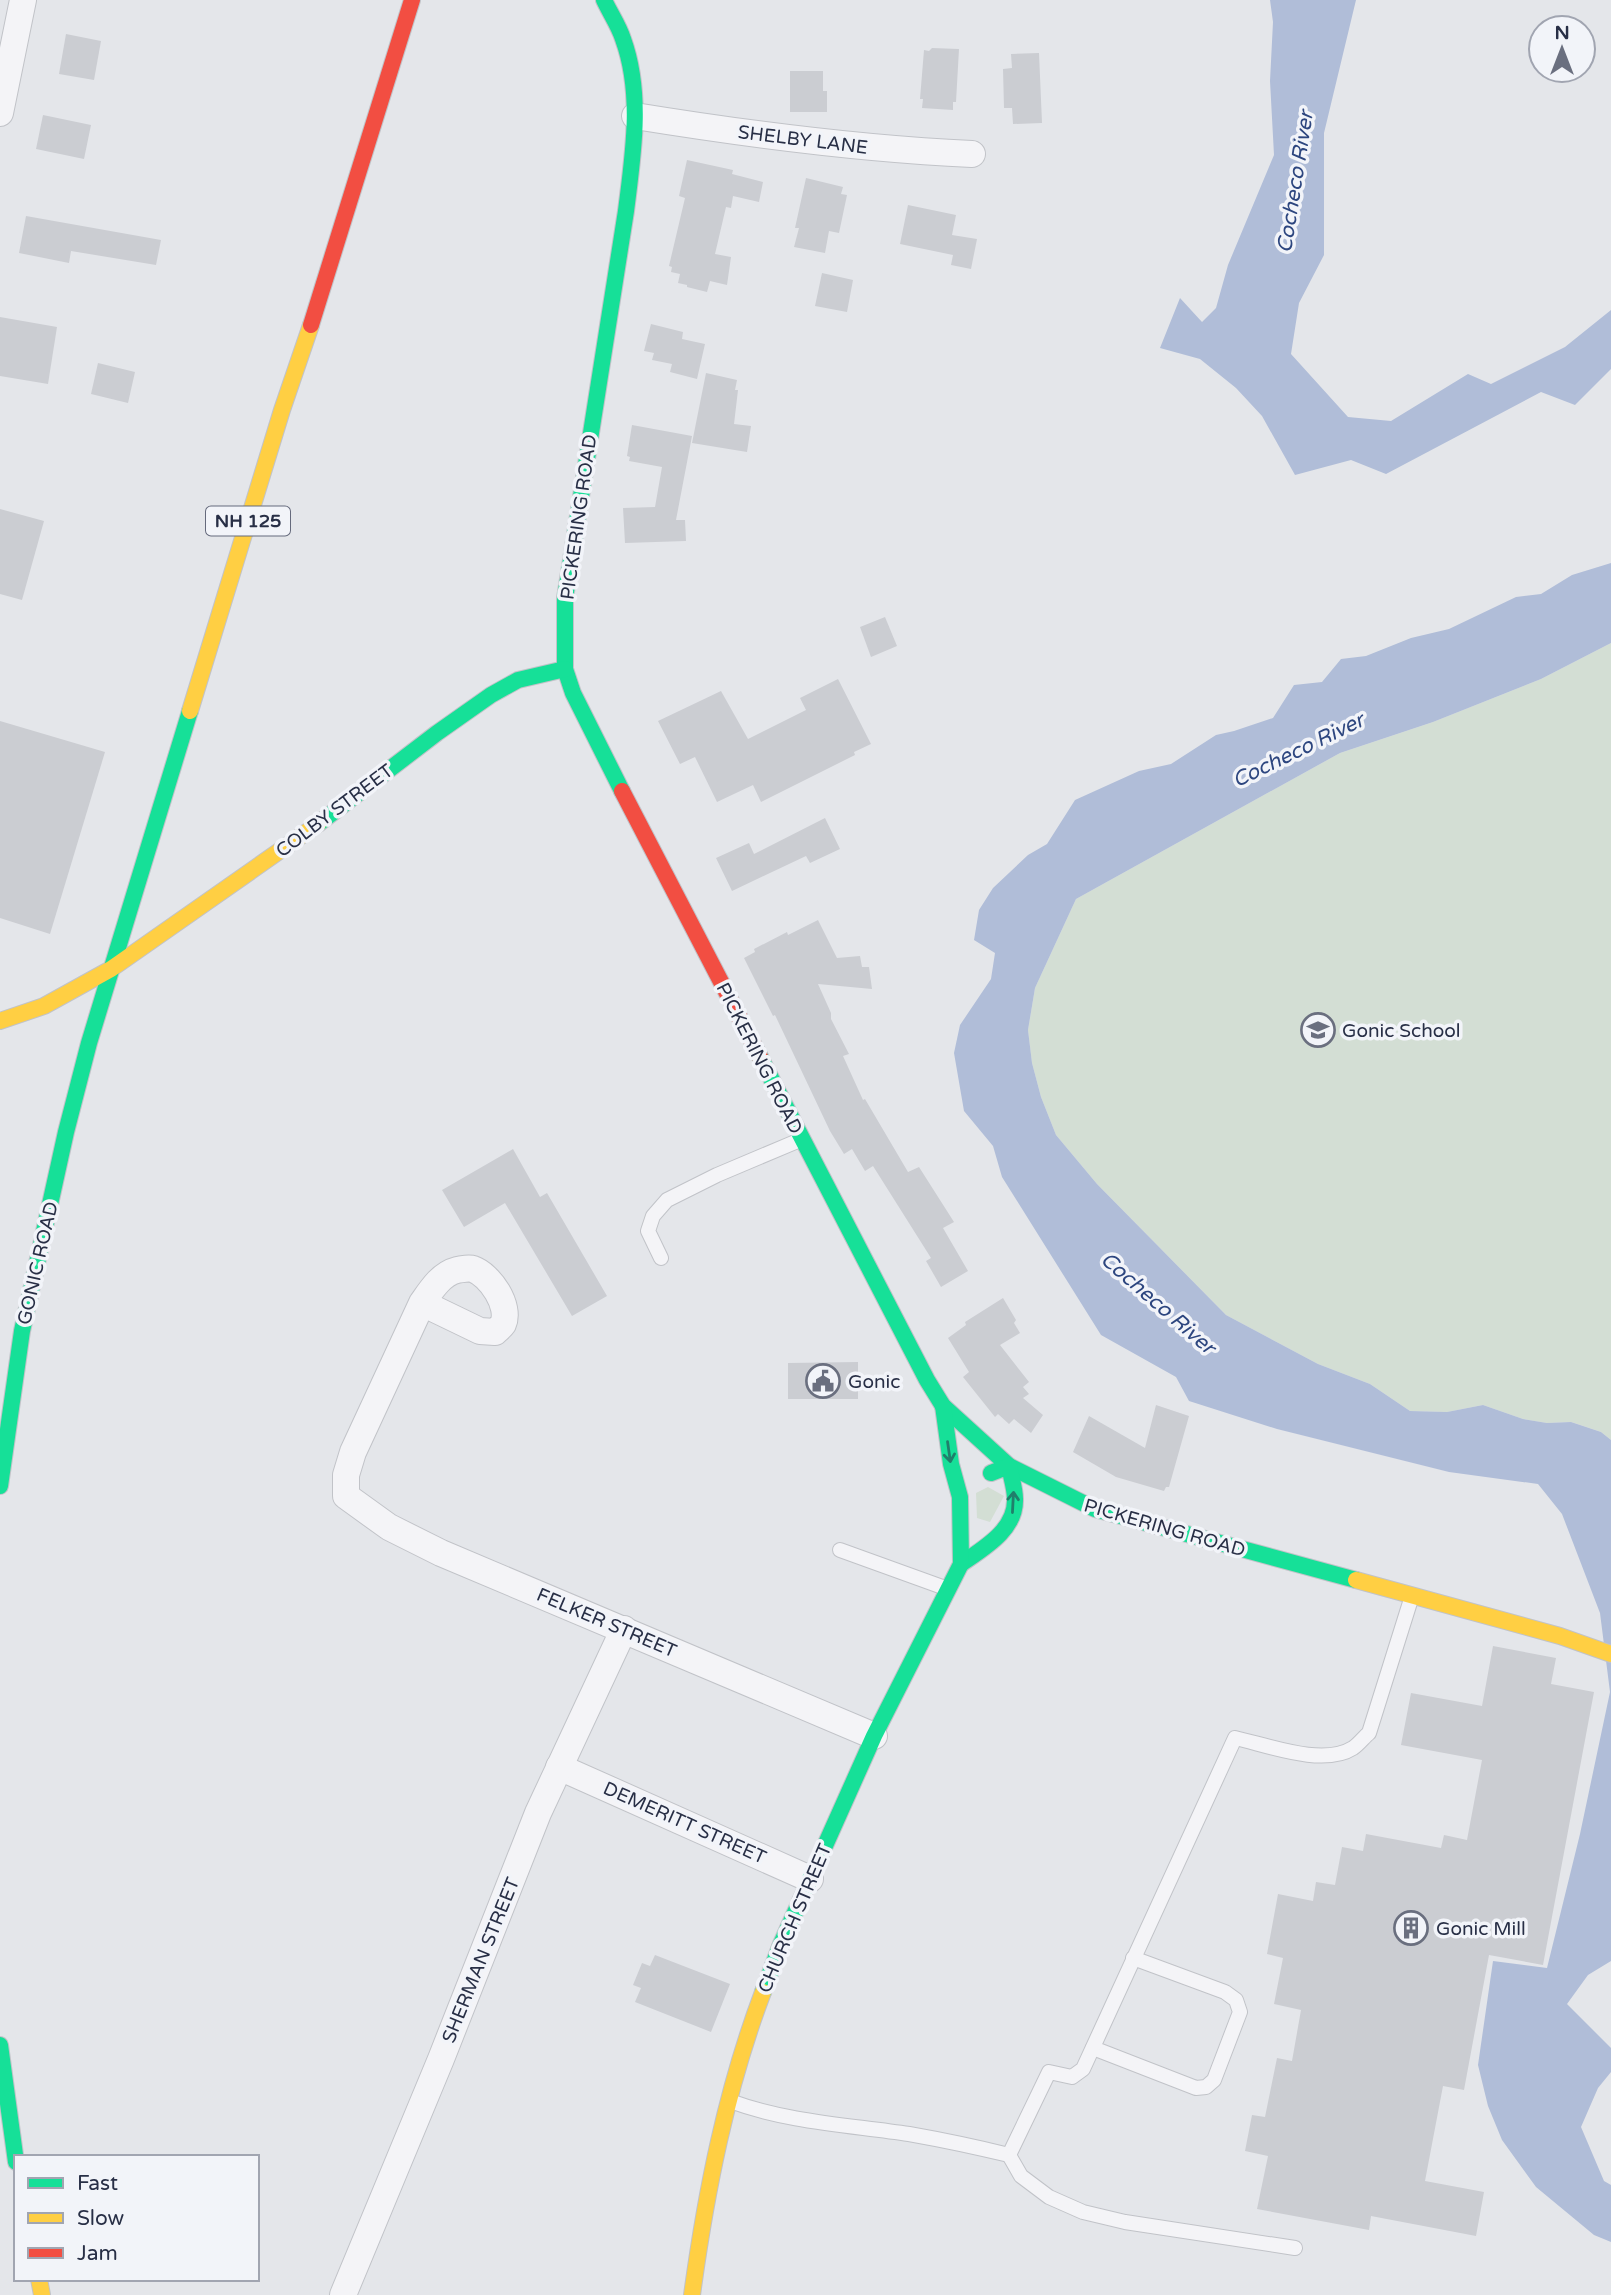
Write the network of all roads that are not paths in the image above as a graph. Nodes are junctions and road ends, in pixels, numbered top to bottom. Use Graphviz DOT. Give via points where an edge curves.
graph roads {
  1 [pos="23,0"];
  2 [pos="412,0"];
  3 [pos="604,0"];
  4 [pos="0,113"];
  5 [pos="635,116"];
  6 [pos="972,154"];
  7 [pos="565,669"];
  8 [pos="111,969"];
  9 [pos="0,1021"];
  10 [pos="802,1139"];
  11 [pos="661,1258"];
  12 [pos="422,1303"];
  13 [pos="943,1406"];
  14 [pos="1009,1466"];
  15 [pos="0,1486"];
  16 [pos="960,1497"];
  17 [pos="1096,1509"];
  18 [pos="1072,1513"];
  19 [pos="1020,1526"];
  20 [pos="1000,1535"];
  21 [pos="840,1550"];
  22 [pos="961,1564"];
  23 [pos="950,1589"];
  24 [pos="1412,1596"];
  25 [pos="624,1629"];
  26 [pos="1611,1654"];
  27 [pos="874,1736"];
  28 [pos="559,1767"];
  29 [pos="810,1879"];
  30 [pos="1133,1958"];
  31 [pos="0,2045"];
  32 [pos="1093,2048"];
  33 [pos="729,2100"];
  34 [pos="15,2155"];
  35 [pos="1009,2155"];
  36 [pos="1295,2248"];
  37 [pos="344,2295"];
  38 [pos="692,2295"];
  1 -- 4 [label="street"];
  2 -- 8 [label="main road, NH 125"];
  3 -- 5 [label="main road, PICKERING ROAD" via="631,65"];
  5 -- 6 [label="street, SHELBY LANE" via="847,144"];
  5 -- 7 [label="main road, PICKERING ROAD" via="626,212 566,584"];
  7 -- 8 [label="main road, COLBY STREET" via="518,680 491,695 316,826"];
  7 -- 10 [label="main road, PICKERING ROAD" via="590,729"];
  8 -- 9 [label="main road, COLBY STREET" via="44,1006"];
  8 -- 15 [label="main road, GONIC ROAD / NH 125" via="66,1132 22,1331"];
  10 -- 11 [label="lane" via="667,1200 653,1216 648,1231"];
  10 -- 13 [label="main road, PICKERING ROAD"];
  12 -- 25 [label="street, FELKER STREET" via="353,1452 346,1496 389,1527 441,1553"];
  13 -- 14 [label="main road, PICKERING ROAD"];
  13 -- 16 [label="main road, CHURCH STREET, one-way"];
  14 -- 16 [label="main road" via="975,1480"];
  14 -- 17 [label="main road, PICKERING ROAD"];
  20 -- 14 [label="main road, CHURCH STREET, one-way" via="1016,1503"];
  16 -- 22 [label="main road, CHURCH STREET"];
  17 -- 18 [label="main road"];
  17 -- 24 [label="main road, PICKERING ROAD"];
  19 -- 20 [label="main road"];
  20 -- 22 [label="main road, CHURCH STREET"];
  21 -- 23 [label="lane"];
  22 -- 23 [label="main road, CHURCH STREET"];
  23 -- 27 [label="main road, CHURCH STREET"];
  24 -- 26 [label="main road, PICKERING ROAD"];
  24 -- 30 [label="lane" via="1369,1733 1353,1747 1321,1755 1235,1738"];
  25 -- 27 [label="street, FELKER STREET"];
  25 -- 28 [label="street, SHERMAN STREET"];
  27 -- 29 [label="main road, CHURCH STREET"];
  28 -- 29 [label="street, DEMERITT STREET"];
  28 -- 37 [label="street, SHERMAN STREET"];
  29 -- 33 [label="main road, CHURCH STREET" via="761,1996"];
  30 -- 32 [label="lane"];
  30 -- 32 [label="lane" via="1236,2000 1241,2012 1214,2080 1196,2088"];
  31 -- 34 [label="main road"];
  32 -- 35 [label="lane" via="1083,2069 1072,2077 1049,2072"];
  33 -- 35 [label="lane" via="805,2120"];
  33 -- 38 [label="main road, CHURCH STREET" via="701,2228"];
  35 -- 36 [label="lane" via="1021,2176 1049,2197 1083,2212"];
}
